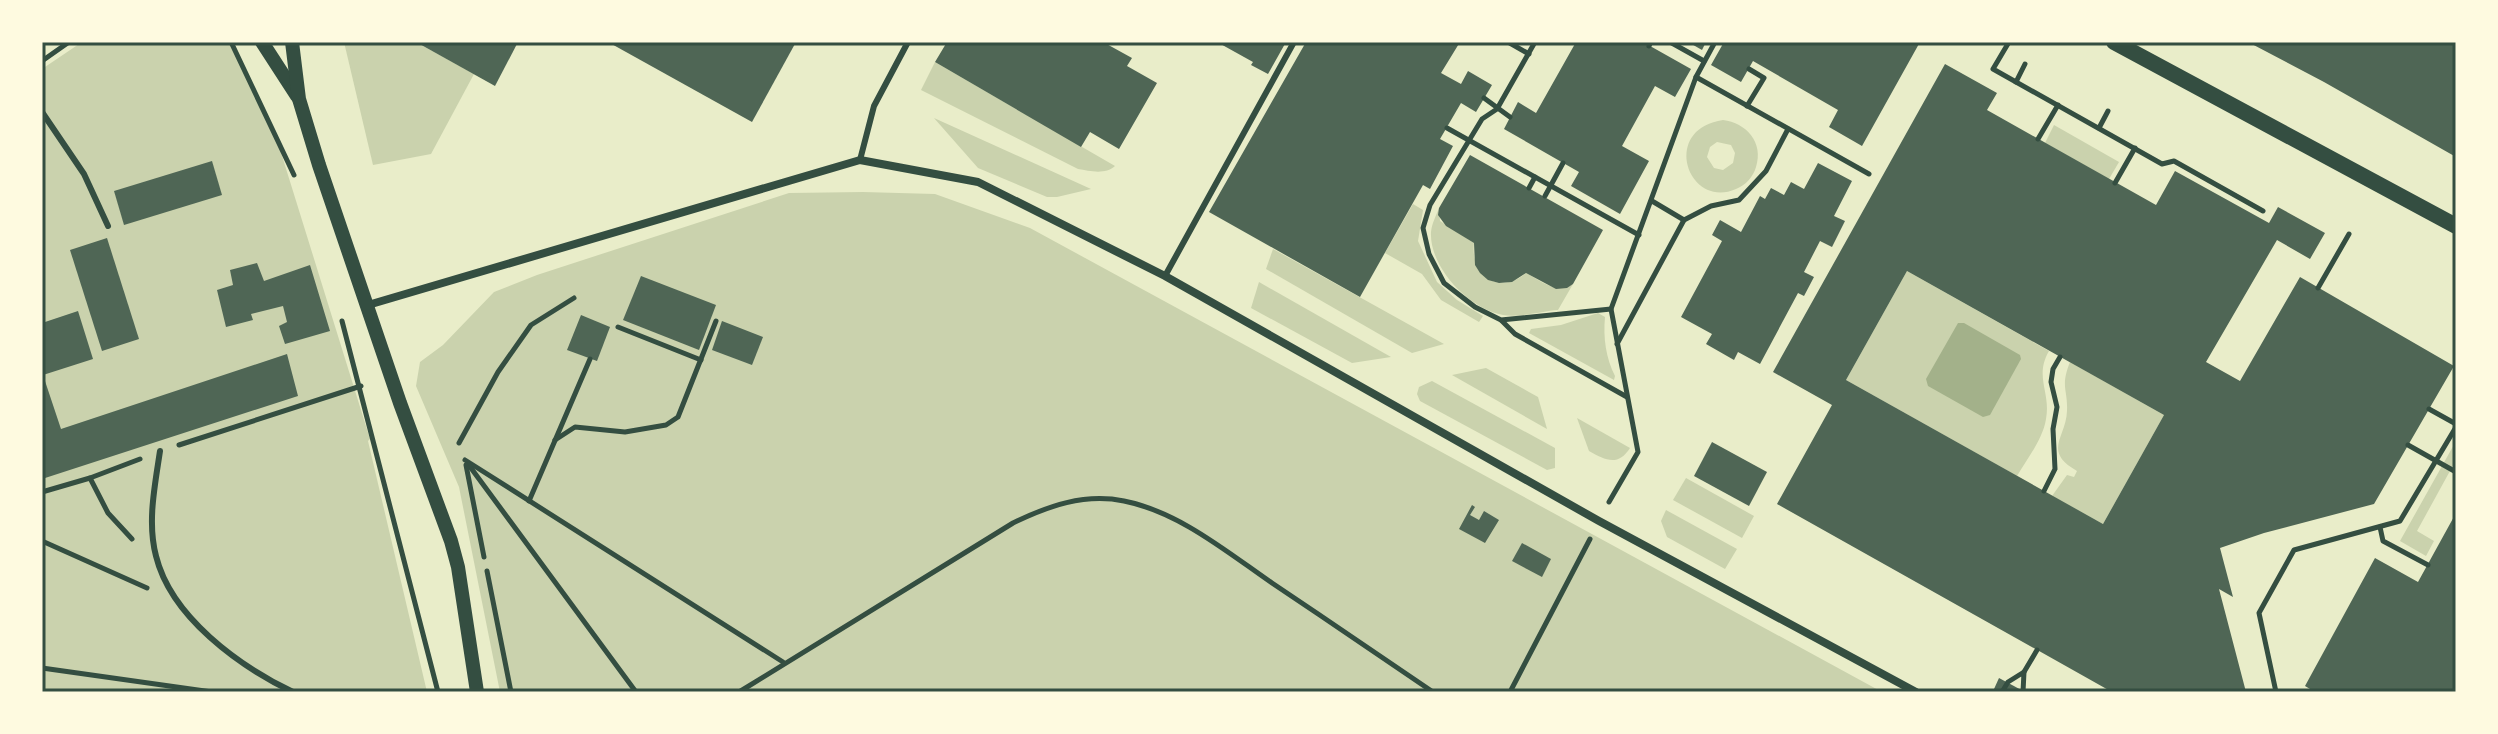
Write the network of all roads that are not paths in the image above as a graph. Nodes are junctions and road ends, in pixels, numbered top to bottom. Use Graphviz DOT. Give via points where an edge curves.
graph roads {
  1 [pos="262,42"];
  2 [pos="292,42"];
  3 [pos="908,42"];
  4 [pos="1294,42"];
  5 [pos="2114,42"];
  6 [pos="299,99"];
  7 [pos="42,112"];
  8 [pos="860,160"];
  9 [pos="108,226"];
  10 [pos="2456,226"];
  11 [pos="1165,276"];
  12 [pos="368,305"];
  13 [pos="160,451"];
  14 [pos="293,692"];
  15 [pos="477,692"];
  16 [pos="1916,692"];
  1 -- 6 [label="street"];
  2 -- 6 [label="street"];
  3 -- 8 [label="lane" via="874,106"];
  4 -- 11 [label="lane"];
  5 -- 10 [label="main road"];
  6 -- 12 [label="street"];
  7 -- 9 [label="lane" via="84,174"];
  8 -- 11 [label="street" via="978,182"];
  8 -- 12 [label="street"];
  11 -- 16 [label="street" via="1591,517"];
  12 -- 15 [label="street" via="451,541"];
  13 -- 14 [label="lane" via="151,509 155,554 168,588 190,620"];
}
